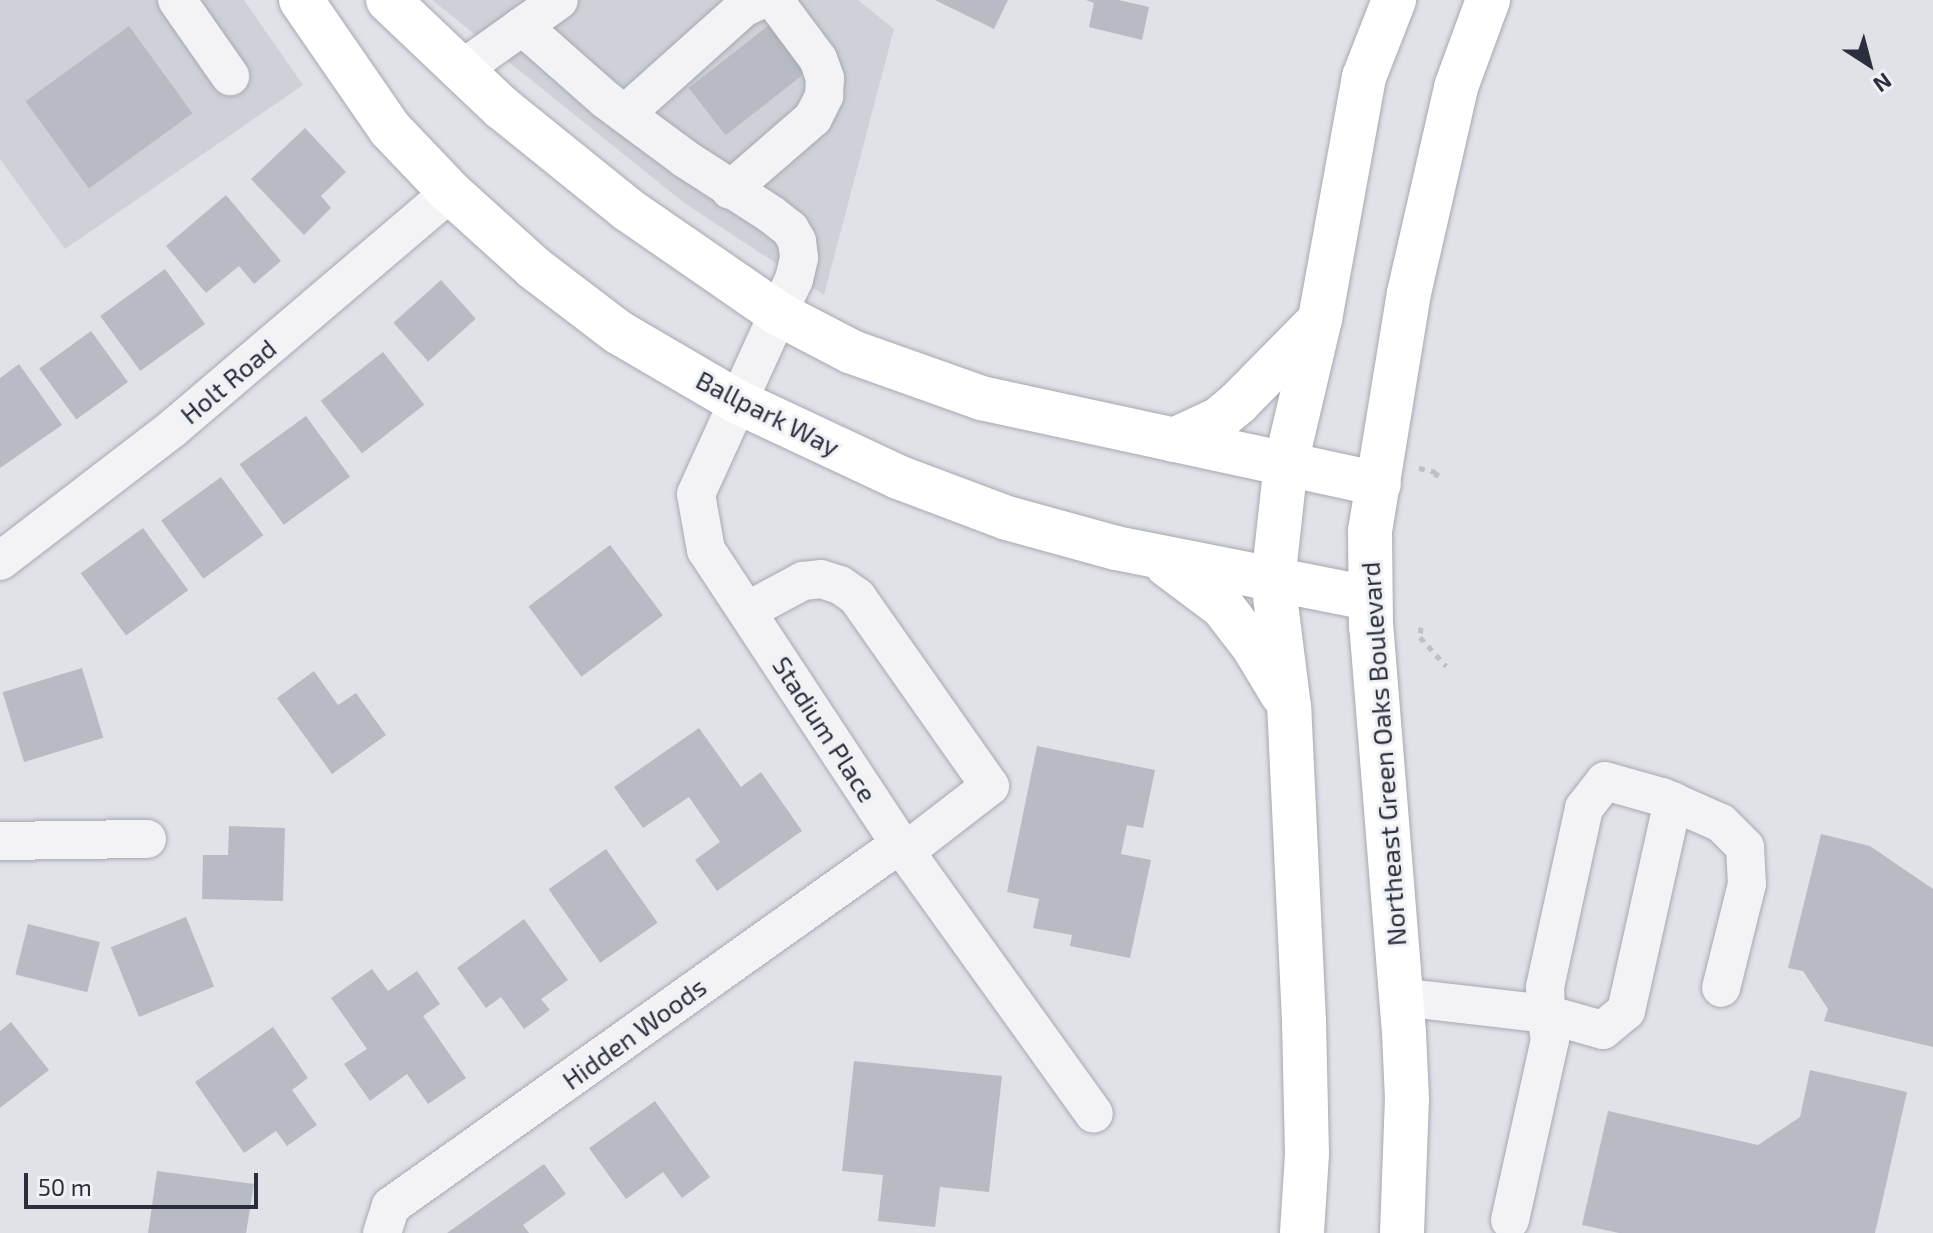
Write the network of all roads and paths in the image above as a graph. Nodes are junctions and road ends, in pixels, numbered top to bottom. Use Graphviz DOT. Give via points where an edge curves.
graph roads {
  1 [pos="177,0"];
  2 [pos="301,0"];
  3 [pos="388,0"];
  4 [pos="559,0"];
  5 [pos="760,0"];
  6 [pos="774,0"];
  7 [pos="1394,0"];
  8 [pos="1488,0"];
  9 [pos="522,26"];
  10 [pos="461,70"];
  11 [pos="230,76"];
  12 [pos="625,114"];
  13 [pos="730,190"];
  14 [pos="450,192"];
  15 [pos="779,314"];
  16 [pos="1320,319"];
  17 [pos="738,402"];
  18 [pos="1174,440"];
  19 [pos="1286,463"];
  20 [pos="1419,468"];
  21 [pos="1437,472"];
  22 [pos="1379,484"];
  23 [pos="1155,556"];
  24 [pos="0,561"];
  25 [pos="1273,581"];
  26 [pos="1369,598"];
  27 [pos="747,611"];
  28 [pos="1421,627"];
  29 [pos="1406,635"];
  30 [pos="1420,637"];
  31 [pos="1446,666"];
  32 [pos="1289,707"];
  33 [pos="1673,801"];
  34 [pos="147,839"];
  35 [pos="0,841"];
  36 [pos="903,847"];
  37 [pos="1721,988"];
  38 [pos="1400,997"];
  39 [pos="1546,1014"];
  40 [pos="1094,1114"];
  41 [pos="1510,1220"];
  42 [pos="382,1233"];
  43 [pos="1302,1233"];
  44 [pos="1402,1233"];
  1 -- 11 [label="street"];
  2 -- 14 [label="main road, Ballpark Way" via="390,129"];
  3 -- 10 [label="main road"];
  4 -- 9 [label="street"];
  5 -- 12 [label="street" via="734,15"];
  6 -- 13 [label="street" via="818,59 824,96 813,118"];
  7 -- 16 [label="main road" via="1364,77"];
  8 -- 22 [label="main road, Northeast Green Oaks Boulevard" via="1456,87 1409,293"];
  9 -- 10 [label="street"];
  9 -- 12 [label="street, Stadium Place"];
  10 -- 15 [label="main road" via="627,209"];
  12 -- 13 [label="street, Stadium Place"];
  13 -- 15 [label="street, Stadium Place" via="781,222 797,241 799,258"];
  14 -- 17 [label="main road, Ballpark Way" via="534,268 618,332"];
  14 -- 24 [label="street, Holt Road" via="172,429"];
  15 -- 17 [label="street, Stadium Place"];
  15 -- 18 [label="main road" via="852,352 930,382"];
  16 -- 18 [label="main road" via="1219,419"];
  16 -- 19 [label="main road"];
  17 -- 23 [label="main road, Ballpark Way" via="898,477 1007,518"];
  17 -- 27 [label="street, Stadium Place" via="696,494 706,550"];
  18 -- 19 [label="main road"];
  19 -- 22 [label="main road"];
  19 -- 25 [label="main road"];
  20 -- 21 [label="path"];
  22 -- 26 [label="main road, Northeast Green Oaks Boulevard" via="1370,531"];
  23 -- 25 [label="main road, Ballpark Way"];
  23 -- 32 [label="main road" via="1223,607"];
  25 -- 26 [label="main road, Ballpark Way"];
  25 -- 32 [label="main road"];
  26 -- 38 [label="main road, Northeast Green Oaks Boulevard"];
  27 -- 36 [label="street, Stadium Place"];
  27 -- 36 [label="street, Hidden Woods" via="803,581 821,579 857,597 990,786"];
  28 -- 30 [label="path"];
  29 -- 30 [label="path"];
  30 -- 31 [label="path"];
  32 -- 43 [label="main road" via="1304,1021 1307,1154"];
  33 -- 37 [label="street" via="1721,823 1745,847 1747,884"];
  33 -- 39 [label="street" via="1626,1011 1603,1030"];
  33 -- 39 [label="street" via="1605,781 1584,808 1545,987"];
  34 -- 35 [label="street"];
  36 -- 40 [label="street, Stadium Place"];
  36 -- 42 [label="street, Hidden Woods" via="391,1206"];
  38 -- 39 [label="street"];
  38 -- 44 [label="main road, Northeast Green Oaks Boulevard" via="1407,1099"];
  39 -- 41 [label="street" via="1550,1040"];
}
